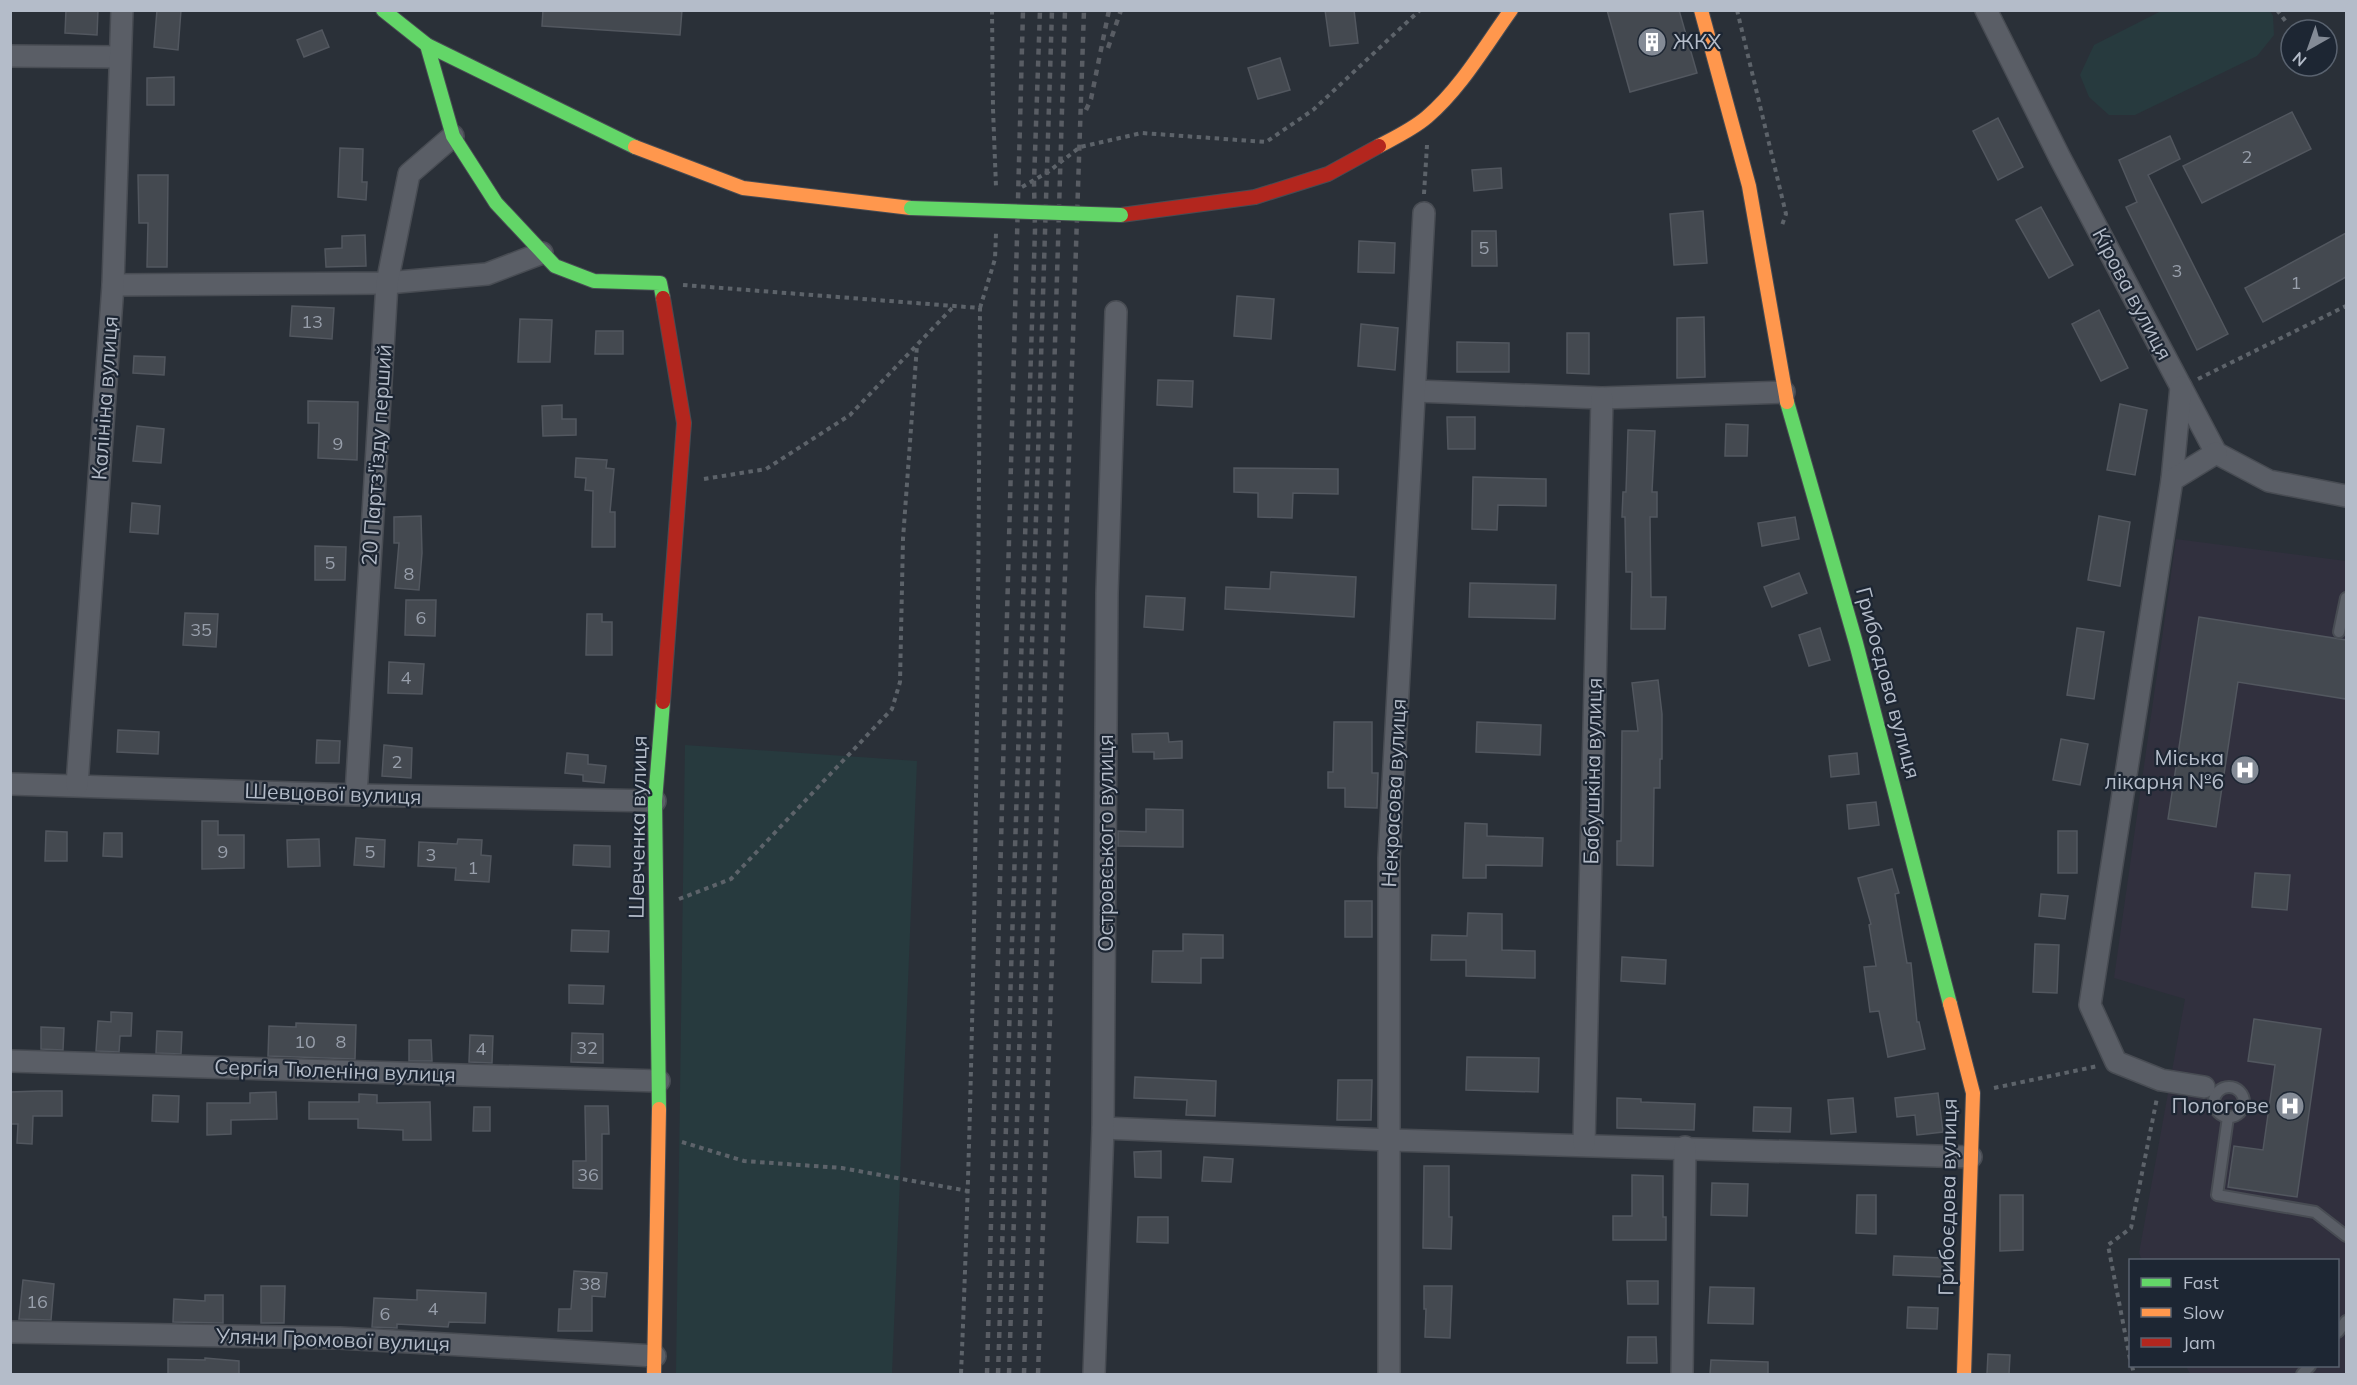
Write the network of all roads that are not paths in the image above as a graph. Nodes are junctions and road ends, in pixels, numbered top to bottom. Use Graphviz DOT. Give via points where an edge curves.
graph roads {
  1 [pos="122,10"];
  2 [pos="383,10"];
  3 [pos="1511,10"];
  4 [pos="1701,10"];
  5 [pos="1986,10"];
  6 [pos="428,45"];
  7 [pos="10,56"];
  8 [pos="120,57"];
  9 [pos="453,136"];
  10 [pos="1424,213"];
  11 [pos="542,253"];
  12 [pos="387,283"];
  13 [pos="113,285"];
  14 [pos="1116,312"];
  15 [pos="2181,387"];
  16 [pos="1415,391"];
  17 [pos="1784,392"];
  18 [pos="1602,398"];
  19 [pos="2216,453"];
  20 [pos="2172,480"];
  21 [pos="2346,496"];
  22 [pos="2346,598"];
  23 [pos="2338,632"];
  24 [pos="10,784"];
  25 [pos="77,785"];
  26 [pos="356,795"];
  27 [pos="655,801"];
  28 [pos="10,1061"];
  29 [pos="659,1082"];
  30 [pos="2210,1090"];
  31 [pos="2228,1117"];
  32 [pos="1103,1128"];
  33 [pos="1389,1140"];
  34 [pos="1584,1144"];
  35 [pos="1685,1147"];
  36 [pos="1971,1157"];
  37 [pos="2346,1236"];
  38 [pos="10,1332"];
  39 [pos="654,1365"];
  40 [pos="1094,1374"];
  41 [pos="1389,1374"];
  42 [pos="1682,1374"];
  43 [pos="1964,1374"];
  1 -- 8 [label="street, Калініна вулиця"];
  2 -- 6 [label="street"];
  3 -- 6 [label="street, bridge" via="1460,82 1428,116 1328,174 1255,197 1121,215 911,208 743,188 642,150"];
  4 -- 17 [label="street, Грибоєдова вулиця" via="1749,186"];
  5 -- 15 [label="street, Кірова вулиця"];
  6 -- 9 [label="street"];
  7 -- 8 [label="street"];
  8 -- 13 [label="street, Калініна вулиця"];
  9 -- 11 [label="street" via="495,203"];
  9 -- 12 [label="street, 20 Партз'їзду перший" via="409,174"];
  10 -- 16 [label="street, Некрасова вулиця"];
  11 -- 12 [label="street" via="487,274"];
  11 -- 27 [label="street, Шевченка вулиця" via="555,266 594,281 660,283 684,423"];
  12 -- 13 [label="street"];
  12 -- 26 [label="street, 20 Партз'їзду перший"];
  13 -- 25 [label="street, Калініна вулиця"];
  14 -- 32 [label="street, Островського вулиця" via="1107,593"];
  15 -- 19 [label="street, Кірова вулиця"];
  15 -- 20 [label="street"];
  16 -- 18 [label="street"];
  16 -- 33 [label="street, Некрасова вулиця" via="1389,858"];
  17 -- 18 [label="street"];
  17 -- 36 [label="street, Грибоєдова вулиця" via="1856,643 1973,1093"];
  18 -- 34 [label="street, Бабушкіна вулиця"];
  19 -- 20 [label="street"];
  19 -- 21 [label="street" via="2268,482"];
  20 -- 30 [label="street" via="2090,1005 2116,1062 2161,1080"];
  22 -- 23 [label="lane"];
  24 -- 25 [label="street, Шевцової вулиця"];
  25 -- 26 [label="street, Шевцової вулиця"];
  26 -- 27 [label="street, Шевцової вулиця"];
  27 -- 29 [label="street, Шевченка вулиця"];
  28 -- 29 [label="street, Сергія Тюленіна вулиця"];
  29 -- 39 [label="street, Шевченка вулиця"];
  30 -- 31 [label="lane" via="2216,1109"];
  30 -- 31 [label="lane" via="2232,1087 2243,1097 2244,1107"];
  31 -- 37 [label="lane" via="2217,1195 2315,1212"];
  32 -- 33 [label="street"];
  32 -- 40 [label="street, Островського вулиця"];
  33 -- 34 [label="street"];
  33 -- 41 [label="street, Некрасова вулиця"];
  34 -- 35 [label="street"];
  35 -- 36 [label="street"];
  35 -- 42 [label="street"];
  36 -- 43 [label="street, Грибоєдова вулиця"];
  38 -- 39 [label="street, Уляни Громової вулиця" via="340,1338"];
}
